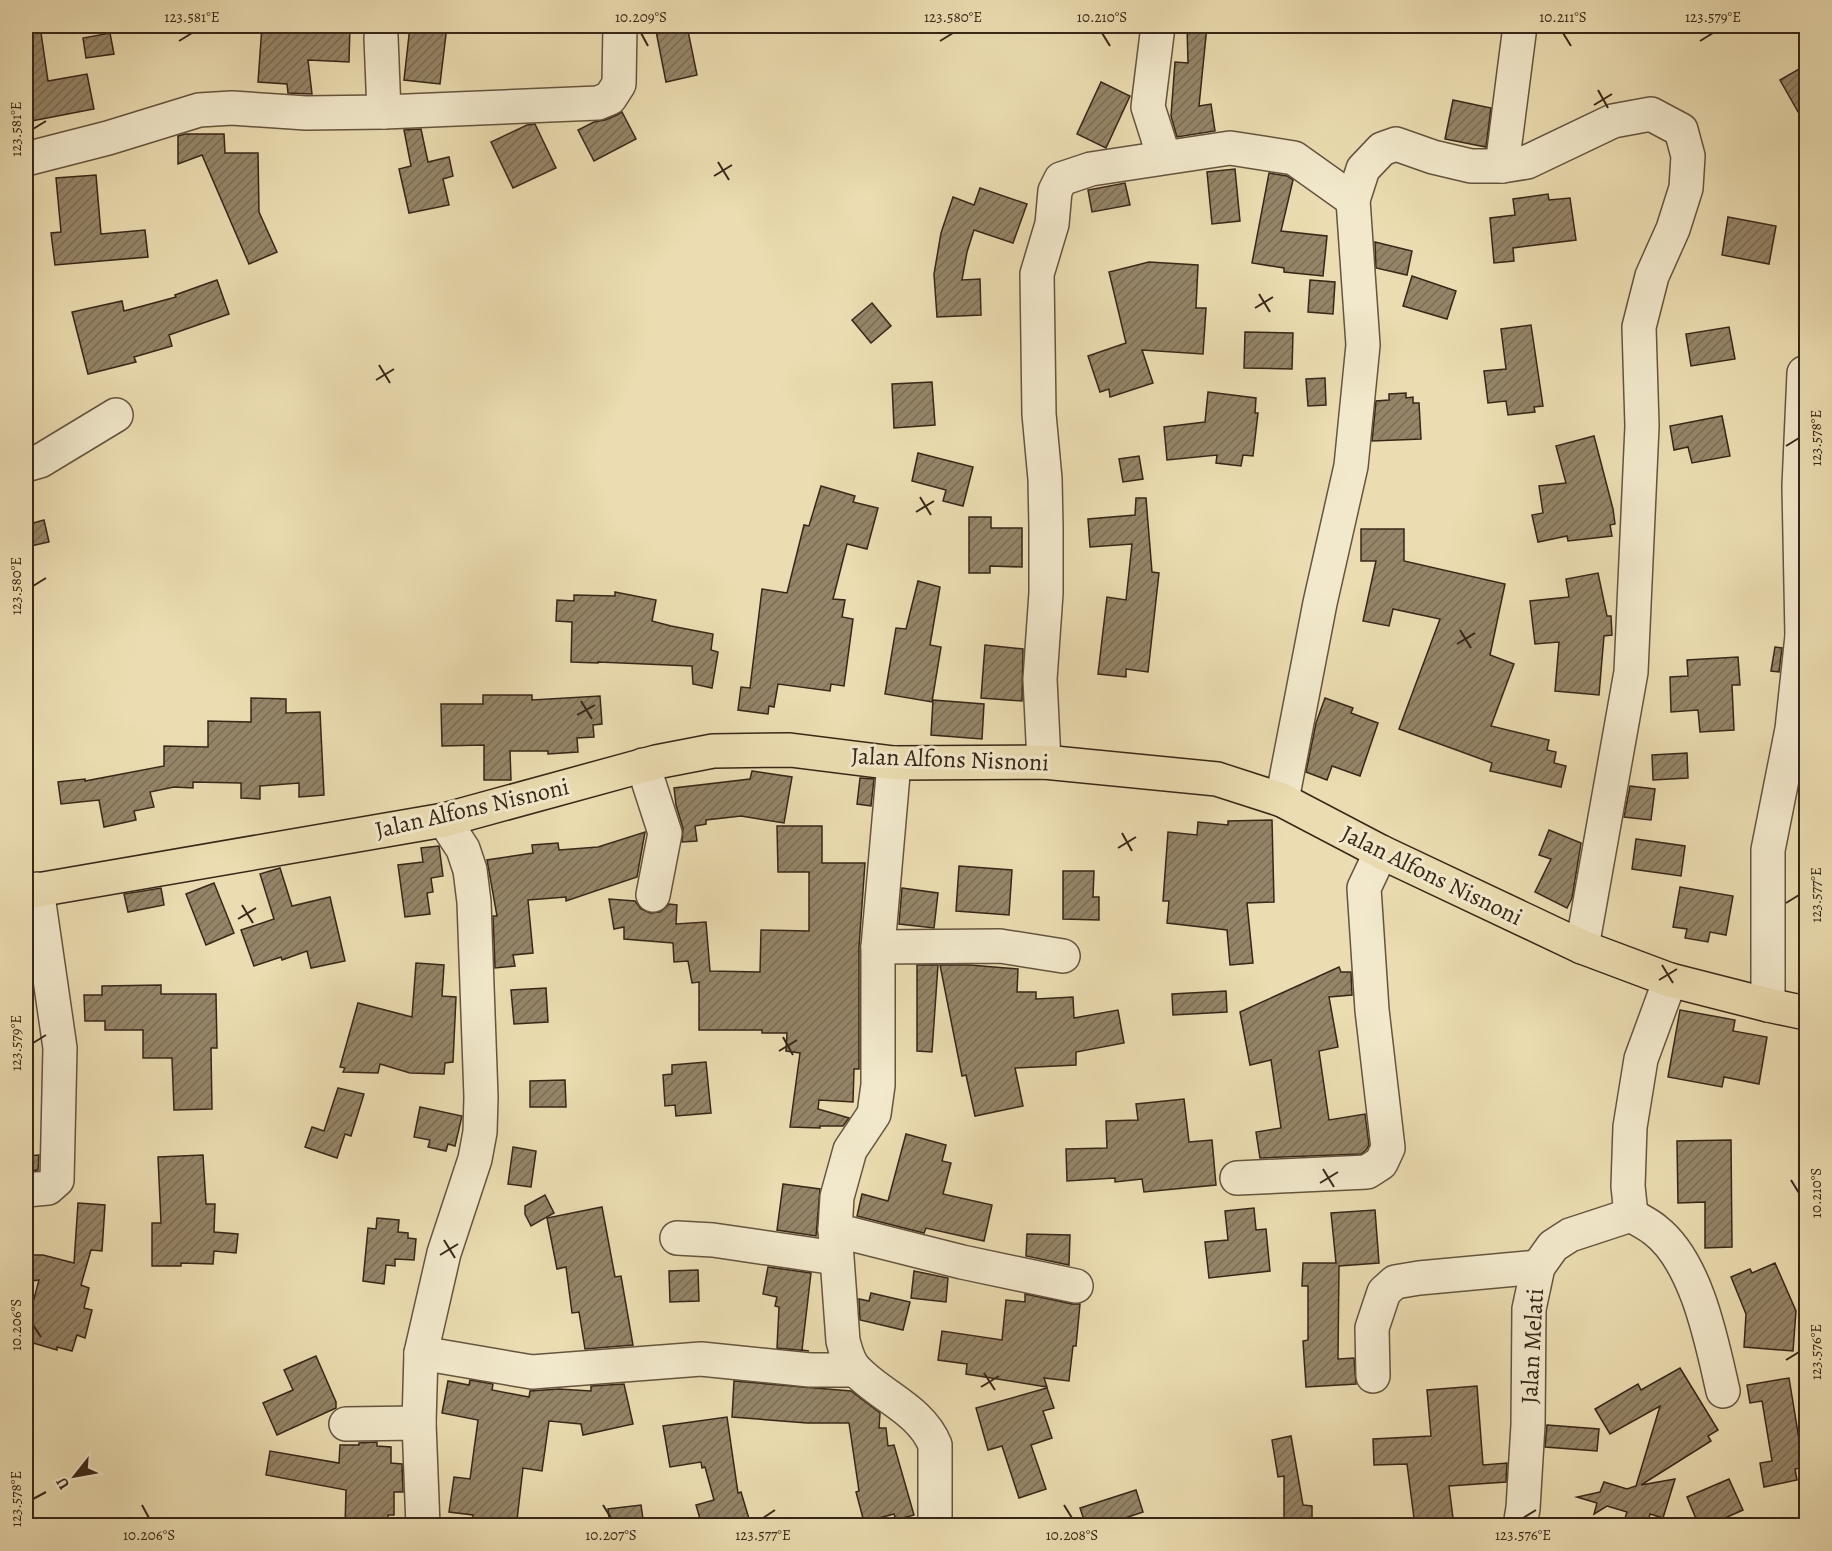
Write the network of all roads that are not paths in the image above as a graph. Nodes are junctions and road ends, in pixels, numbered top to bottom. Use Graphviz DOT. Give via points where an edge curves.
graph roads {
  1 [pos="620,26"];
  2 [pos="1158,26"];
  3 [pos="1520,26"];
  4 [pos="381,37"];
  5 [pos="384,112"];
  6 [pos="1164,158"];
  7 [pos="26,159"];
  8 [pos="1502,165"];
  9 [pos="1353,200"];
  10 [pos="1804,373"];
  11 [pos="116,415"];
  12 [pos="26,465"];
  13 [pos="1804,636"];
  14 [pos="1044,762"];
  15 [pos="894,763"];
  16 [pos="644,765"];
  17 [pos="1282,800"];
  18 [pos="444,820"];
  19 [pos="1381,852"];
  20 [pos="32,891"];
  21 [pos="653,895"];
  22 [pos="878,946"];
  23 [pos="1582,947"];
  24 [pos="1063,956"];
  25 [pos="1670,980"];
  26 [pos="1768,1005"];
  27 [pos="1806,1013"];
  28 [pos="1237,1178"];
  29 [pos="26,1190"];
  30 [pos="1631,1215"];
  31 [pos="677,1238"];
  32 [pos="836,1244"];
  33 [pos="1538,1267"];
  34 [pos="1076,1286"];
  35 [pos="421,1353"];
  36 [pos="855,1370"];
  37 [pos="1373,1376"];
  38 [pos="1723,1391"];
  39 [pos="419,1423"];
  40 [pos="346,1424"];
  41 [pos="423,1526"];
  42 [pos="935,1526"];
  43 [pos="1520,1526"];
  1 -- 5 [label="street" via="619,84 610,98 598,103"];
  2 -- 6 [label="street" via="1148,107"];
  3 -- 8 [label="street"];
  4 -- 5 [label="street"];
  5 -- 7 [label="street" via="199,110"];
  6 -- 9 [label="street" via="1230,148 1294,158"];
  6 -- 14 [label="street" via="1091,169 1061,179 1037,274 1046,526 1040,680"];
  8 -- 9 [label="street" via="1472,166 1396,144 1382,149 1363,169"];
  8 -- 23 [label="street" via="1527,162 1614,121 1651,114 1681,130 1688,156 1686,188 1653,276 1639,327 1642,426 1632,672"];
  9 -- 17 [label="street" via="1363,345 1351,466"];
  10 -- 13 [label="street" via="1799,486"];
  11 -- 12 [label="street" via="40,461"];
  13 -- 26 [label="street" via="1792,729 1768,850"];
  14 -- 15 [label="main road, Jalan Alfons Nisnoni"];
  14 -- 17 [label="main road, Jalan Alfons Nisnoni" via="1216,779"];
  15 -- 16 [label="main road, Jalan Alfons Nisnoni" via="790,750 713,751"];
  15 -- 22 [label="street"];
  16 -- 18 [label="main road, Jalan Alfons Nisnoni"];
  16 -- 21 [label="street" via="666,833"];
  17 -- 19 [label="main road, Jalan Alfons Nisnoni"];
  18 -- 20 [label="main road, Jalan Alfons Nisnoni"];
  18 -- 35 [label="street" via="463,849 470,870 480,1132 444,1253"];
  19 -- 23 [label="main road, Jalan Alfons Nisnoni"];
  19 -- 28 [label="street" via="1364,888 1372,1010 1388,1148 1381,1162 1367,1172"];
  20 -- 29 [label="street" via="60,1048 57,1180 48,1188"];
  22 -- 24 [label="street" via="1000,946"];
  22 -- 32 [label="street" via="878,1085 874,1114 850,1150 837,1197"];
  23 -- 25 [label="main road, Jalan Alfons Nisnoni"];
  25 -- 26 [label="main road, Jalan Alfons Nisnoni"];
  25 -- 30 [label="street" via="1641,1059 1630,1127"];
  26 -- 27 [label="main road, Jalan Alfons Nisnoni"];
  30 -- 33 [label="street, Jalan Melati" via="1570,1235 1553,1246"];
  30 -- 38 [label="street" via="1656,1230 1691,1279 1708,1323"];
  31 -- 32 [label="street"];
  32 -- 34 [label="street" via="962,1262"];
  32 -- 36 [label="street" via="843,1341"];
  33 -- 37 [label="street" via="1395,1282 1384,1292 1372,1328"];
  33 -- 43 [label="street, Jalan Melati" via="1529,1309 1528,1425"];
  35 -- 36 [label="street" via="532,1372 700,1359 810,1370"];
  35 -- 39 [label="street"];
  36 -- 42 [label="street" via="922,1422 932,1437"];
  39 -- 40 [label="street"];
  39 -- 41 [label="street"];
}
